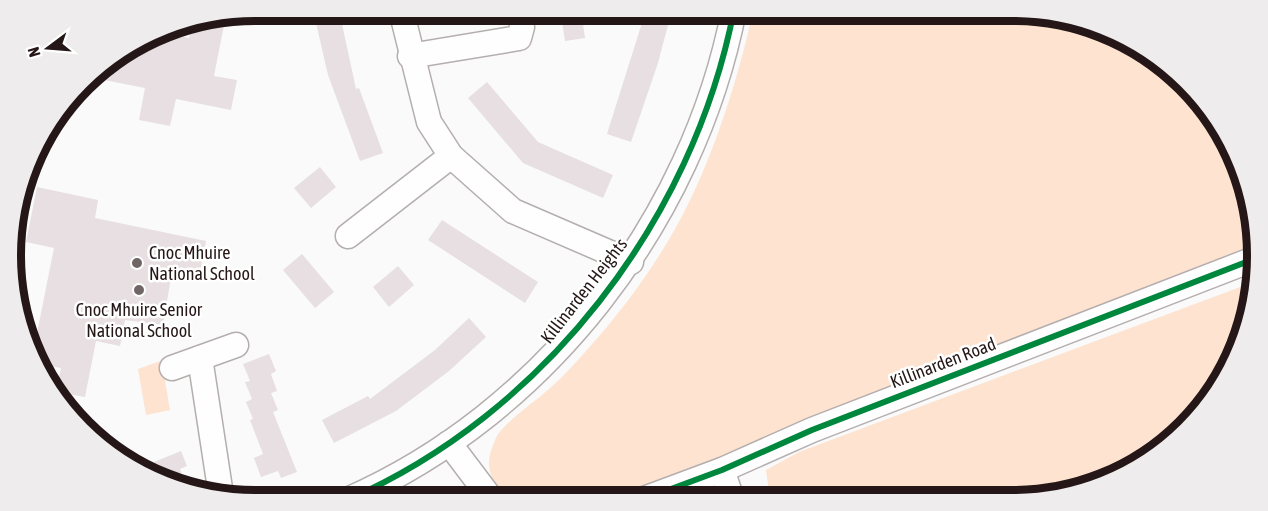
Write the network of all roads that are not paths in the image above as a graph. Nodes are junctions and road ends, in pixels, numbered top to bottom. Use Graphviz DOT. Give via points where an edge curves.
graph roads {
  1 [pos="403,21"];
  2 [pos="731,21"];
  3 [pos="522,27"];
  4 [pos="410,56"];
  5 [pos="451,156"];
  6 [pos="348,236"];
  7 [pos="631,262"];
  8 [pos="1247,262"];
  9 [pos="236,345"];
  10 [pos="200,358"];
  11 [pos="172,368"];
  12 [pos="449,443"];
  13 [pos="722,470"];
  14 [pos="219,487"];
  15 [pos="368,490"];
  16 [pos="484,490"];
  17 [pos="670,490"];
  18 [pos="729,490"];
  1 -- 4 [label="street"];
  2 -- 7 [label="street, Killinarden Heights" via="711,93 687,154"];
  3 -- 4 [label="street" via="519,38"];
  4 -- 5 [label="street" via="429,122"];
  5 -- 6 [label="street"];
  5 -- 7 [label="street" via="513,212"];
  7 -- 12 [label="street, Killinarden Heights" via="536,375"];
  8 -- 13 [label="street, Killinarden Road" via="812,430"];
  9 -- 10 [label="street"];
  10 -- 11 [label="street"];
  10 -- 14 [label="street"];
  12 -- 15 [label="street, Killinarden Heights"];
  12 -- 16 [label="street"];
  13 -- 17 [label="street, Killinarden Road"];
  13 -- 18 [label="street"];
}
